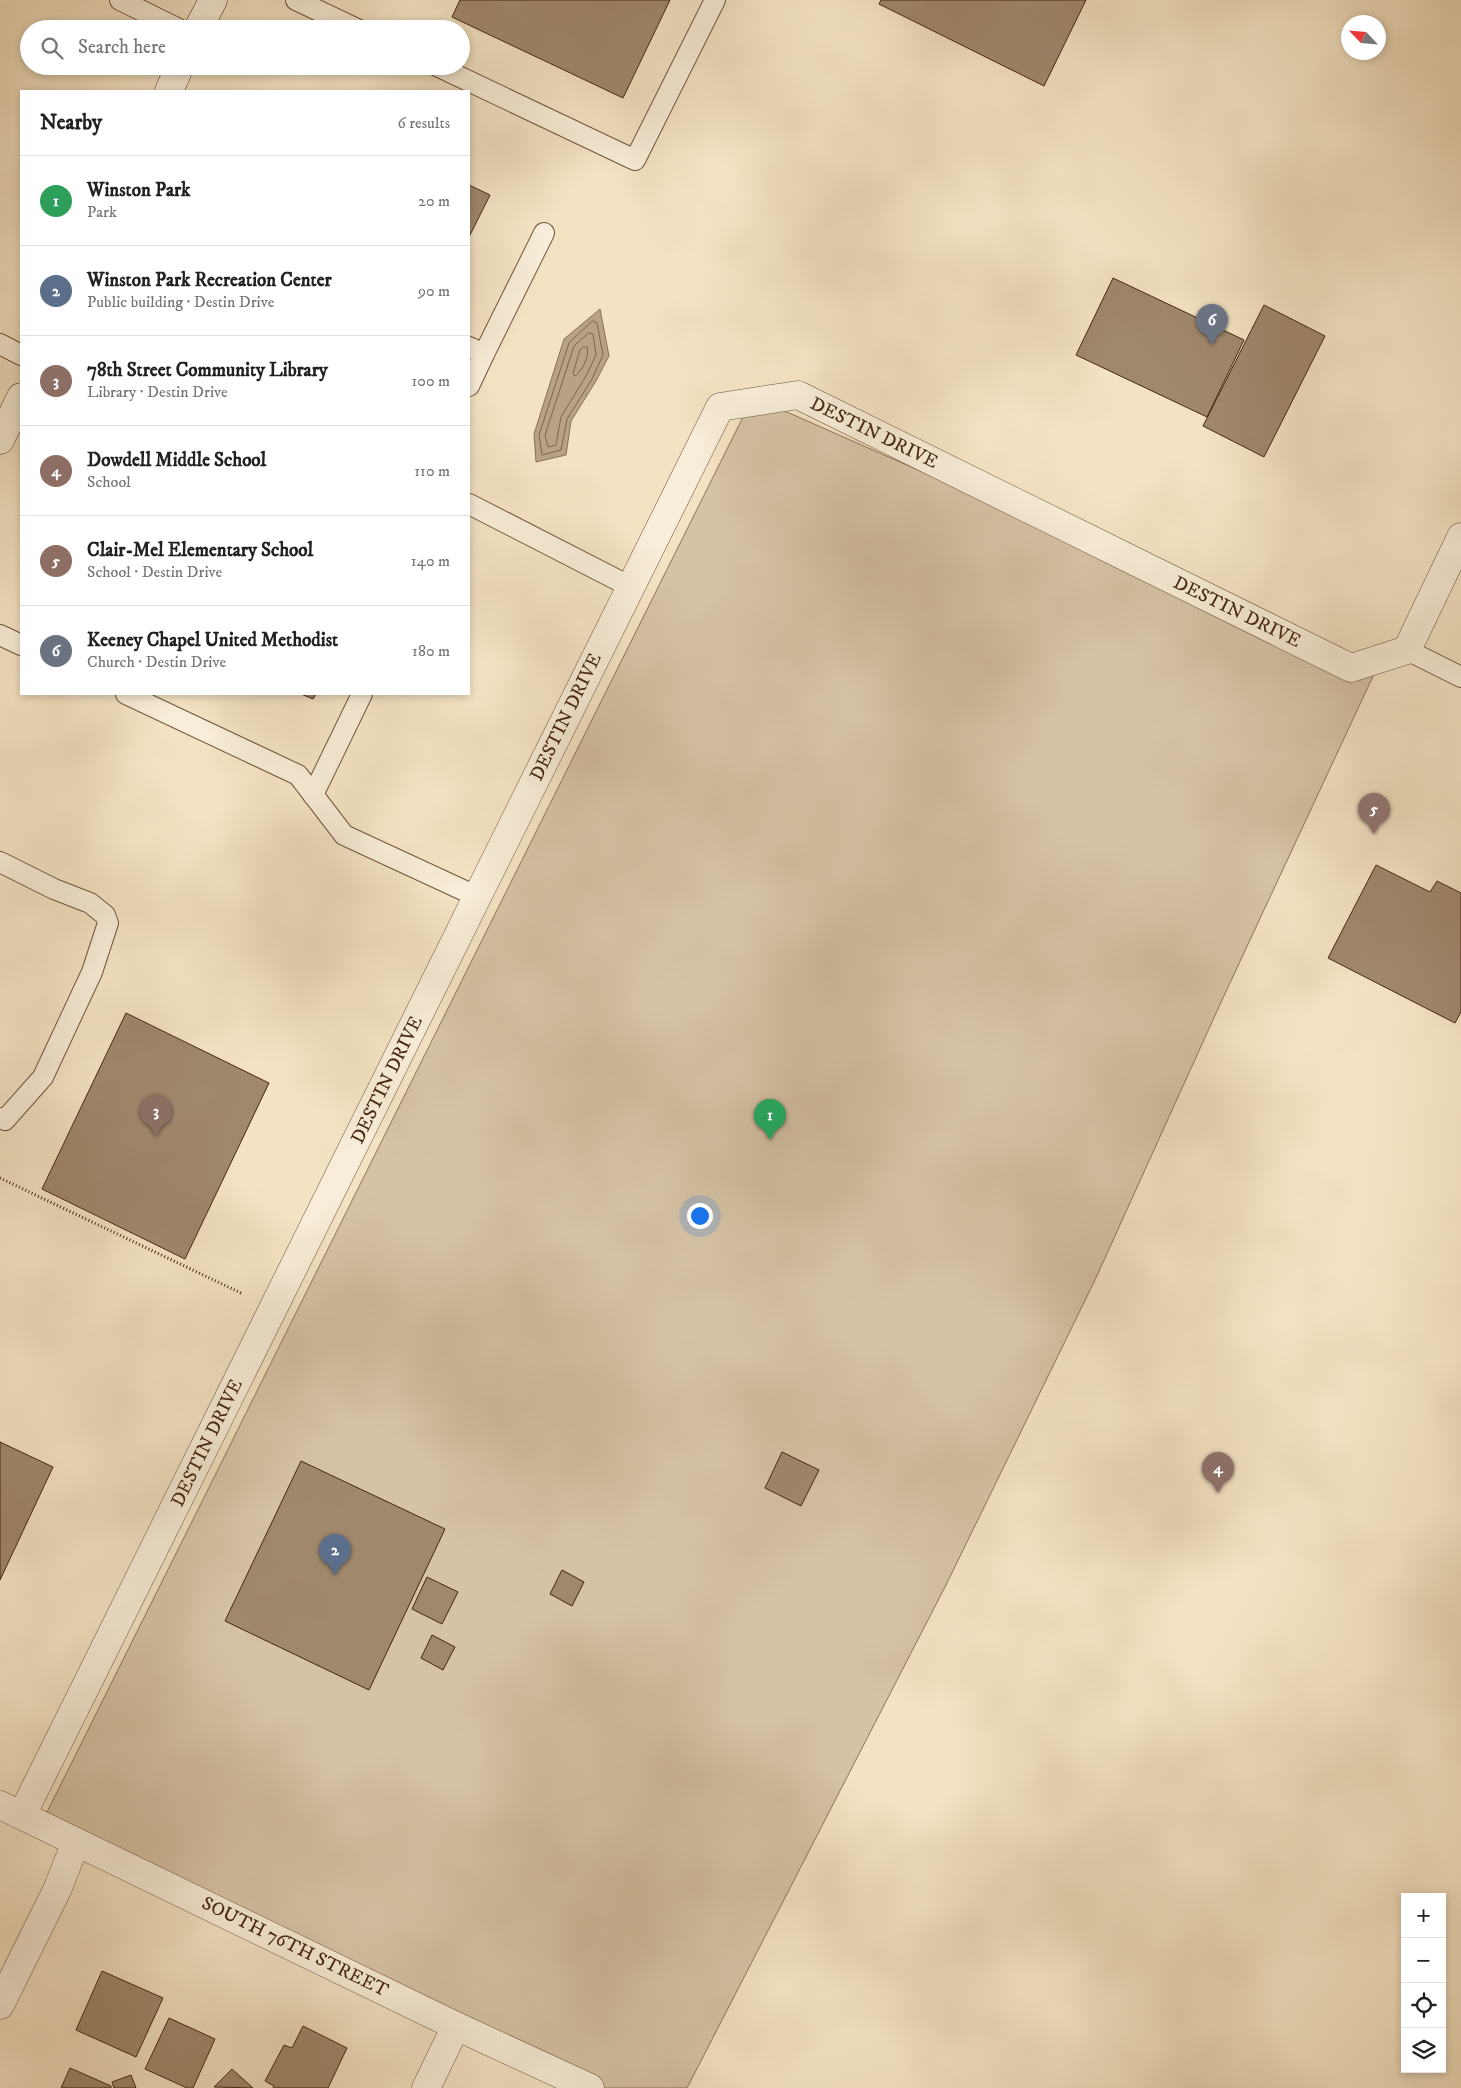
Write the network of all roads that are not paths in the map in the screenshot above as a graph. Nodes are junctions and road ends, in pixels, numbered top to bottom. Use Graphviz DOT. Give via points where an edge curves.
graph roads {
  1 [pos="120,0"];
  2 [pos="213,0"];
  3 [pos="296,0"];
  4 [pos="715,0"];
  5 [pos="160,20"];
  6 [pos="203,20"];
  7 [pos="338,20"];
  8 [pos="176,75"];
  9 [pos="456,75"];
  10 [pos="169,90"];
  11 [pos="544,233"];
  12 [pos="0,344"];
  13 [pos="476,350"];
  14 [pos="20,354"];
  15 [pos="470,381"];
  16 [pos="20,399"];
  17 [pos="0,440"];
  18 [pos="470,505"];
  19 [pos="1461,537"];
  20 [pos="631,587"];
  21 [pos="0,635"];
  22 [pos="20,645"];
  23 [pos="1407,650"];
  24 [pos="1461,677"];
  25 [pos="128,695"];
  26 [pos="362,695"];
  27 [pos="313,795"];
  28 [pos="0,862"];
  29 [pos="478,896"];
  30 [pos="0,1118"];
  31 [pos="11,1810"];
  32 [pos="76,1842"];
  33 [pos="0,2005"];
  34 [pos="456,2026"];
  35 [pos="426,2088"];
  36 [pos="590,2088"];
  1 -- 5 [label="lane"];
  2 -- 6 [label="street"];
  3 -- 7 [label="lane"];
  4 -- 9 [label="lane" via="635,160"];
  8 -- 10 [label="street"];
  11 -- 13 [label="lane"];
  12 -- 14 [label="lane"];
  13 -- 15 [label="lane"];
  16 -- 17 [label="street"];
  18 -- 20 [label="lane"];
  19 -- 23 [label="street"];
  20 -- 23 [label="street, DESTIN DRIVE" via="720,407 798,395 1351,668"];
  20 -- 29 [label="street, DESTIN DRIVE"];
  21 -- 22 [label="lane"];
  23 -- 24 [label="lane"];
  25 -- 27 [label="lane" via="298,774"];
  26 -- 27 [label="lane"];
  27 -- 29 [label="lane" via="344,835"];
  28 -- 30 [label="lane" via="90,903 105,915 108,923 92,972 43,1077 5,1120"];
  29 -- 31 [label="street, DESTIN DRIVE" via="274,1309"];
  31 -- 32 [label="street, SOUTH 76TH STREET"];
  32 -- 33 [label="street" via="57,1890"];
  32 -- 34 [label="street, SOUTH 76TH STREET"];
  34 -- 35 [label="street"];
  34 -- 36 [label="street, SOUTH 76TH STREET"];
}
